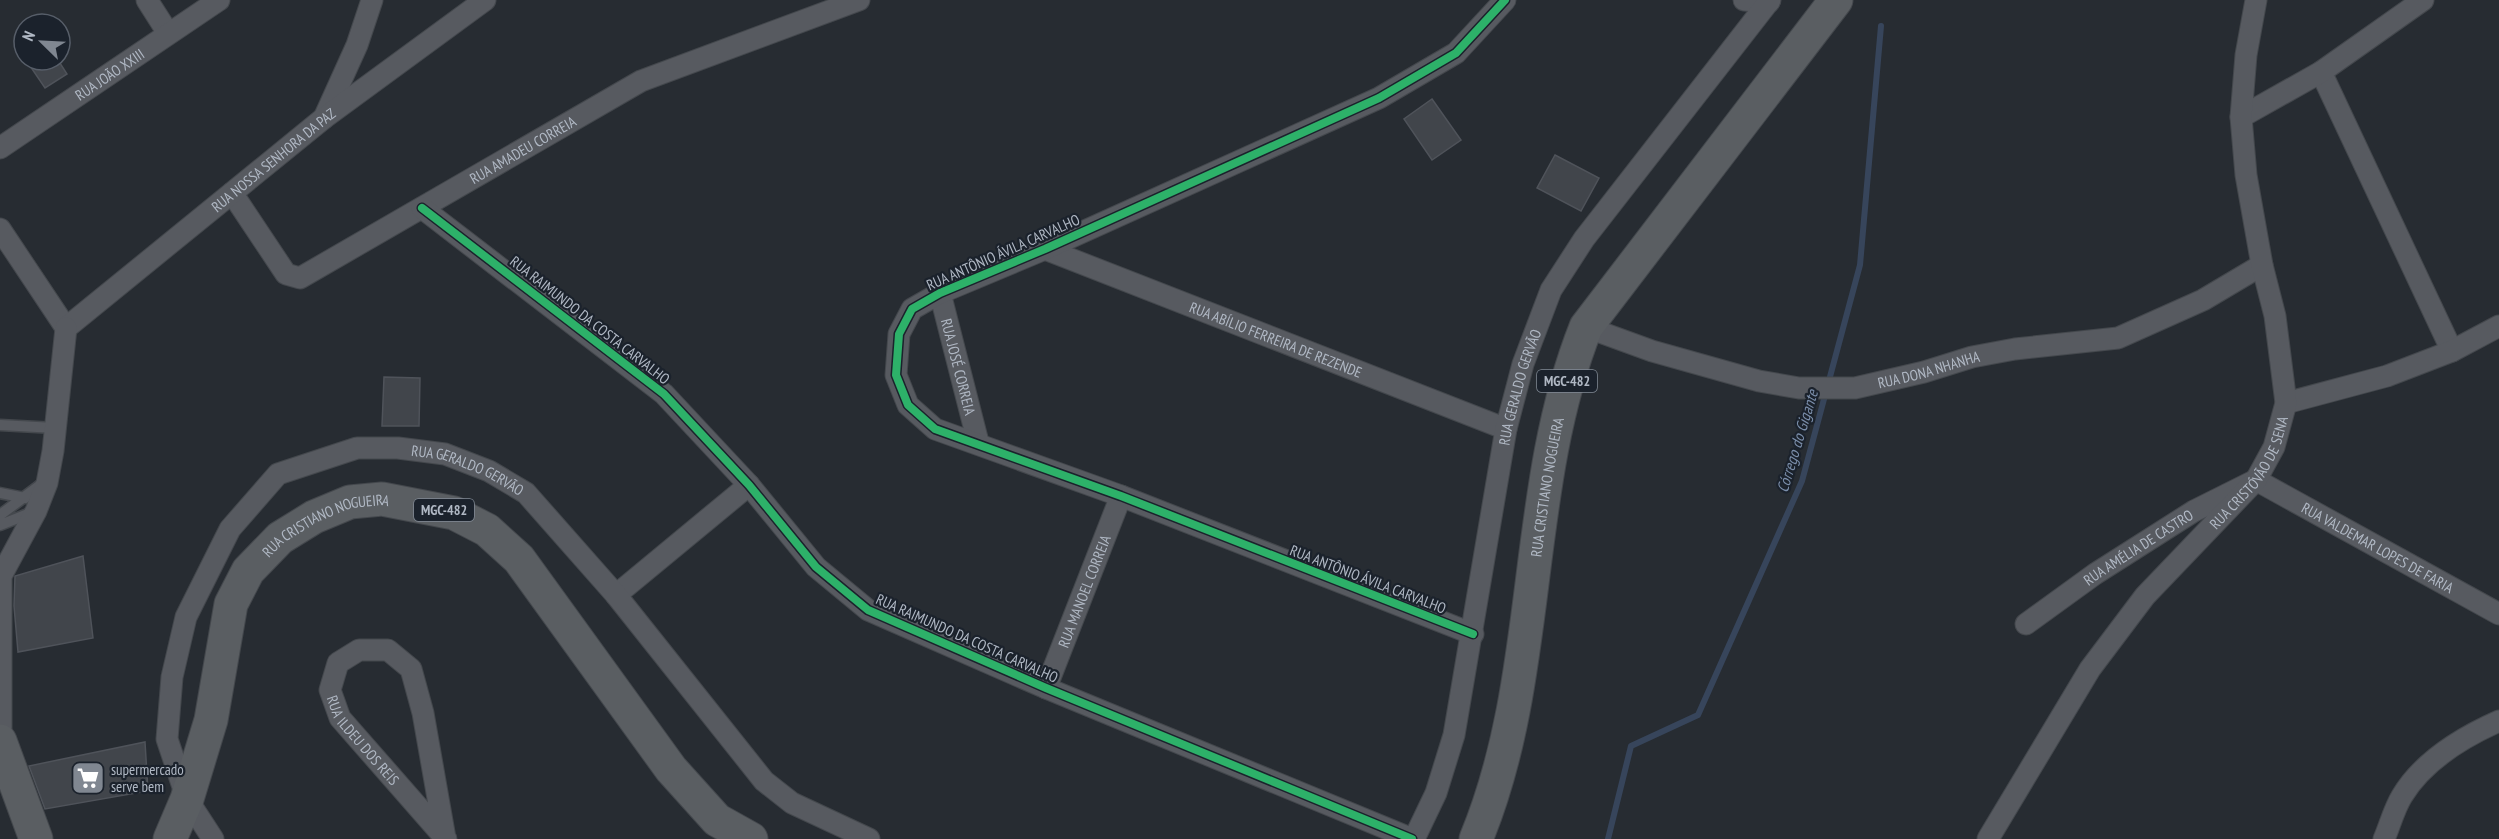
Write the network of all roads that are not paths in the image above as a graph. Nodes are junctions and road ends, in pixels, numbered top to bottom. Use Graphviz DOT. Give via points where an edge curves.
graph roads {
  1 [pos="147,0"];
  2 [pos="219,0"];
  3 [pos="372,0"];
  4 [pos="485,0"];
  5 [pos="1505,0"];
  6 [pos="1744,0"];
  7 [pos="1836,0"];
  8 [pos="2256,0"];
  9 [pos="2423,0"];
  10 [pos="1769,1"];
  11 [pos="850,2"];
  12 [pos="168,33"];
  13 [pos="2321,72"];
  14 [pos="2241,117"];
  15 [pos="324,118"];
  16 [pos="0,148"];
  17 [pos="232,193"];
  18 [pos="422,208"];
  19 [pos="0,229"];
  20 [pos="1045,249"];
  21 [pos="2262,265"];
  22 [pos="940,293"];
  23 [pos="2499,326"];
  24 [pos="1586,327"];
  25 [pos="66,328"];
  26 [pos="2452,351"];
  27 [pos="2286,403"];
  28 [pos="0,425"];
  29 [pos="55,428"];
  30 [pos="1506,429"];
  31 [pos="978,442"];
  32 [pos="2256,480"];
  33 [pos="749,485"];
  34 [pos="0,493"];
  35 [pos="1121,496"];
  36 [pos="31,505"];
  37 [pos="0,515"];
  38 [pos="0,525"];
  39 [pos="616,596"];
  40 [pos="2499,614"];
  41 [pos="2026,624"];
  42 [pos="1473,634"];
  43 [pos="1046,688"];
  44 [pos="2499,721"];
  45 [pos="0,742"];
  46 [pos="188,799"];
  47 [pos="445,838"];
  48 [pos="36,839"];
  49 [pos="170,839"];
  50 [pos="213,839"];
  51 [pos="751,839"];
  52 [pos="869,839"];
  53 [pos="1413,839"];
  54 [pos="1476,839"];
  55 [pos="1988,839"];
  56 [pos="2384,839"];
  1 -- 12 [label="street"];
  2 -- 12 [label="street, RUA JOÃO XXIII"];
  3 -- 15 [label="street" via="357,45"];
  4 -- 15 [label="street, RUA NOSSA SENHORA DA PAZ"];
  5 -- 20 [label="street, RUA ANTÔNIO ÁVILA CARVALHO" via="1456,53 1379,98"];
  6 -- 10 [label="street"];
  7 -- 24 [label="highway, RUA CRISTIANO NOGUEIRA / MGC-482"];
  8 -- 14 [label="street, RUA CRISTÓVÃO DE SENA"];
  9 -- 13 [label="street"];
  10 -- 30 [label="street, RUA GERALDO GERVÃO" via="1584,239 1551,290 1523,364"];
  11 -- 18 [label="street, RUA AMADEU CORREIA" via="641,81"];
  12 -- 16 [label="street, RUA JOÃO XXIII"];
  13 -- 14 [label="street"];
  13 -- 26 [label="street"];
  14 -- 21 [label="street, RUA CRISTÓVÃO DE SENA" via="2246,175"];
  15 -- 17 [label="street, RUA NOSSA SENHORA DA PAZ"];
  17 -- 18 [label="street, RUA AMADEU CORREIA" via="286,274 293,278 300,278"];
  17 -- 25 [label="street, RUA NOSSA SENHORA DA PAZ"];
  18 -- 33 [label="street, RUA RAIMUNDO DA COSTA CARVALHO" via="664,394"];
  19 -- 25 [label="street"];
  20 -- 22 [label="street, RUA ANTÔNIO ÁVILA CARVALHO"];
  20 -- 30 [label="street, RUA ABÍLIO FERREIRA DE REZENDE"];
  21 -- 24 [label="street, RUA DONA NHANHA" via="2204,300 2118,338 1972,357 1855,388 1799,388 1724,371"];
  21 -- 27 [label="street, RUA CRISTÓVÃO DE SENA" via="2275,316"];
  22 -- 31 [label="street, RUA JOSÉ CORREIA"];
  22 -- 31 [label="street, RUA ANTÔNIO ÁVILA CARVALHO" via="912,309 899,334 896,375 908,405 935,429"];
  23 -- 26 [label="street"];
  24 -- 54 [label="highway, RUA CRISTIANO NOGUEIRA / MGC-482" via="1570,367 1553,434 1521,679 1494,796"];
  25 -- 29 [label="street"];
  26 -- 27 [label="street" via="2387,376"];
  27 -- 32 [label="street, RUA CRISTÓVÃO DE SENA" via="2274,447"];
  28 -- 29 [label="lane"];
  29 -- 36 [label="street" via="48,479"];
  30 -- 42 [label="street, RUA GERALDO GERVÃO"];
  31 -- 35 [label="street, RUA ANTÔNIO ÁVILA CARVALHO"];
  32 -- 40 [label="street, RUA VALDEMAR LOPES DE FARIA"];
  32 -- 41 [label="street, RUA AMÉLIA DE CASTRO" via="2194,511"];
  32 -- 55 [label="street, RUA CRISTÓVÃO DE SENA" via="2145,596 2090,669"];
  33 -- 39 [label="street"];
  33 -- 43 [label="street, RUA RAIMUNDO DA COSTA CARVALHO" via="816,567 868,610"];
  34 -- 36 [label="lane"];
  35 -- 42 [label="street, RUA ANTÔNIO ÁVILA CARVALHO"];
  35 -- 43 [label="street, RUA MANOEL CORREIA"];
  36 -- 37 [label="lane"];
  36 -- 38 [label="lane"];
  36 -- 45 [label="street" via="1,576"];
  39 -- 46 [label="street, RUA GERALDO GERVÃO" via="526,493 489,471 445,454 357,448 278,474 230,529 186,617 172,678 167,739"];
  39 -- 52 [label="street, RUA GERALDO GERVÃO" via="764,781 792,803"];
  42 -- 53 [label="street, RUA GERALDO GERVÃO" via="1454,735 1436,793"];
  43 -- 53 [label="street, RUA RAIMUNDO DA COSTA CARVALHO"];
  44 -- 56 [label="street" via="2467,735 2425,768 2402,796"];
  45 -- 48 [label="highway"];
  46 -- 49 [label="highway, MGC-482"];
  46 -- 50 [label="street, RUA GERALDO GERVÃO"];
  46 -- 51 [label="highway, RUA CRISTIANO NOGUEIRA / MGC-482" via="211,720 231,604 248,571 280,538 314,517 350,502 382,499 454,513 487,530 519,559 671,769 717,820"];
  47 -- 47 [label="street, RUA ILDEU DOS REIS" via="340,718 330,690 338,663 359,650 388,650 411,669 423,713"];
}
